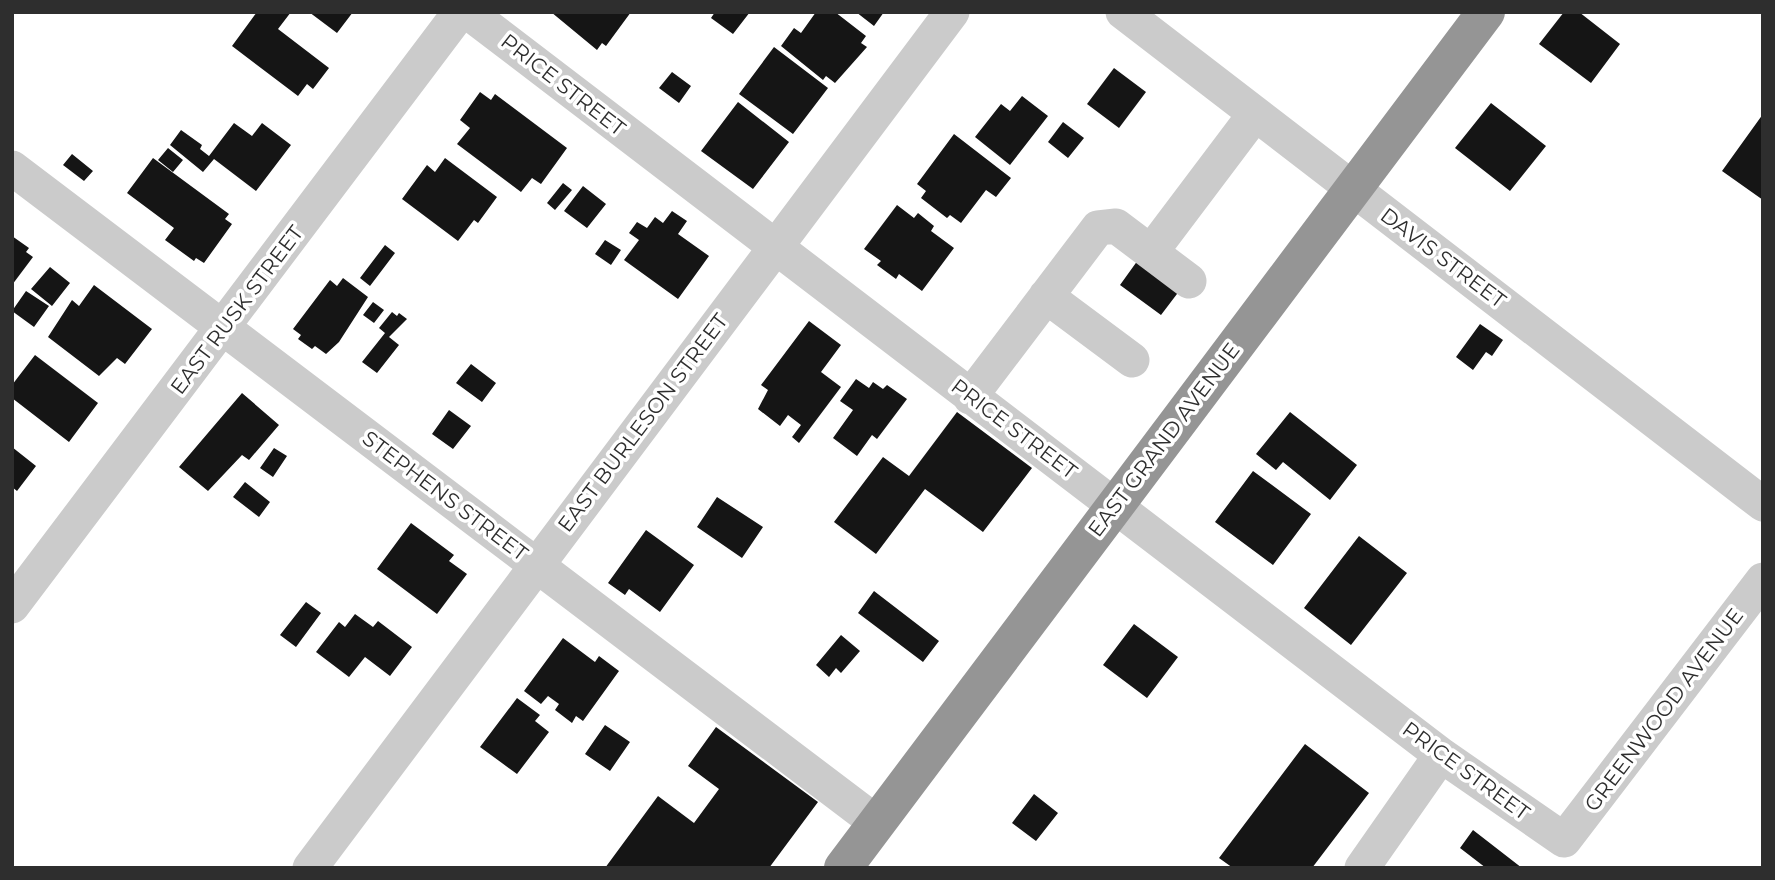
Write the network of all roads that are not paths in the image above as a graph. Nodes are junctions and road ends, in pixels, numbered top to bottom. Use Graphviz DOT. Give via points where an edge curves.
graph roads {
  1 [pos="460,12"];
  2 [pos="468,12"];
  3 [pos="952,12"];
  4 [pos="1123,12"];
  5 [pos="1486,12"];
  6 [pos="1255,114"];
  7 [pos="12,169"];
  8 [pos="1353,189"];
  9 [pos="776,249"];
  10 [pos="1151,252"];
  11 [pos="1189,281"];
  12 [pos="1046,296"];
  13 [pos="223,328"];
  14 [pos="1132,360"];
  15 [pos="970,397"];
  16 [pos="1763,504"];
  17 [pos="1115,505"];
  18 [pos="535,564"];
  19 [pos="1763,580"];
  20 [pos="12,606"];
  21 [pos="1441,755"];
  22 [pos="877,823"];
  23 [pos="1564,840"];
  24 [pos="310,868"];
  25 [pos="843,868"];
  26 [pos="1362,868"];
  1 -- 13 [label="street, EAST RUSK STREET"];
  2 -- 9 [label="street, PRICE STREET"];
  3 -- 9 [label="street, EAST BURLESON STREET"];
  4 -- 6 [label="street, DAVIS STREET"];
  5 -- 8 [label="highway, EAST GRAND AVENUE"];
  6 -- 8 [label="street, DAVIS STREET"];
  6 -- 10 [label="street"];
  7 -- 13 [label="street, STEPHENS STREET"];
  8 -- 16 [label="street, DAVIS STREET"];
  8 -- 17 [label="highway, EAST GRAND AVENUE"];
  9 -- 15 [label="street, PRICE STREET"];
  9 -- 18 [label="street, EAST BURLESON STREET"];
  10 -- 11 [label="street"];
  10 -- 12 [label="street" via="1116,226 1098,228"];
  12 -- 14 [label="street"];
  12 -- 15 [label="street"];
  13 -- 18 [label="street, STEPHENS STREET"];
  13 -- 20 [label="street, EAST RUSK STREET"];
  15 -- 17 [label="street, PRICE STREET"];
  17 -- 21 [label="street, PRICE STREET"];
  17 -- 22 [label="highway, EAST GRAND AVENUE"];
  18 -- 22 [label="street, STEPHENS STREET"];
  18 -- 24 [label="street, EAST BURLESON STREET"];
  19 -- 23 [label="street, GREENWOOD AVENUE"];
  21 -- 23 [label="street, PRICE STREET"];
  21 -- 26 [label="street"];
  22 -- 25 [label="highway, EAST GRAND AVENUE"];
}
